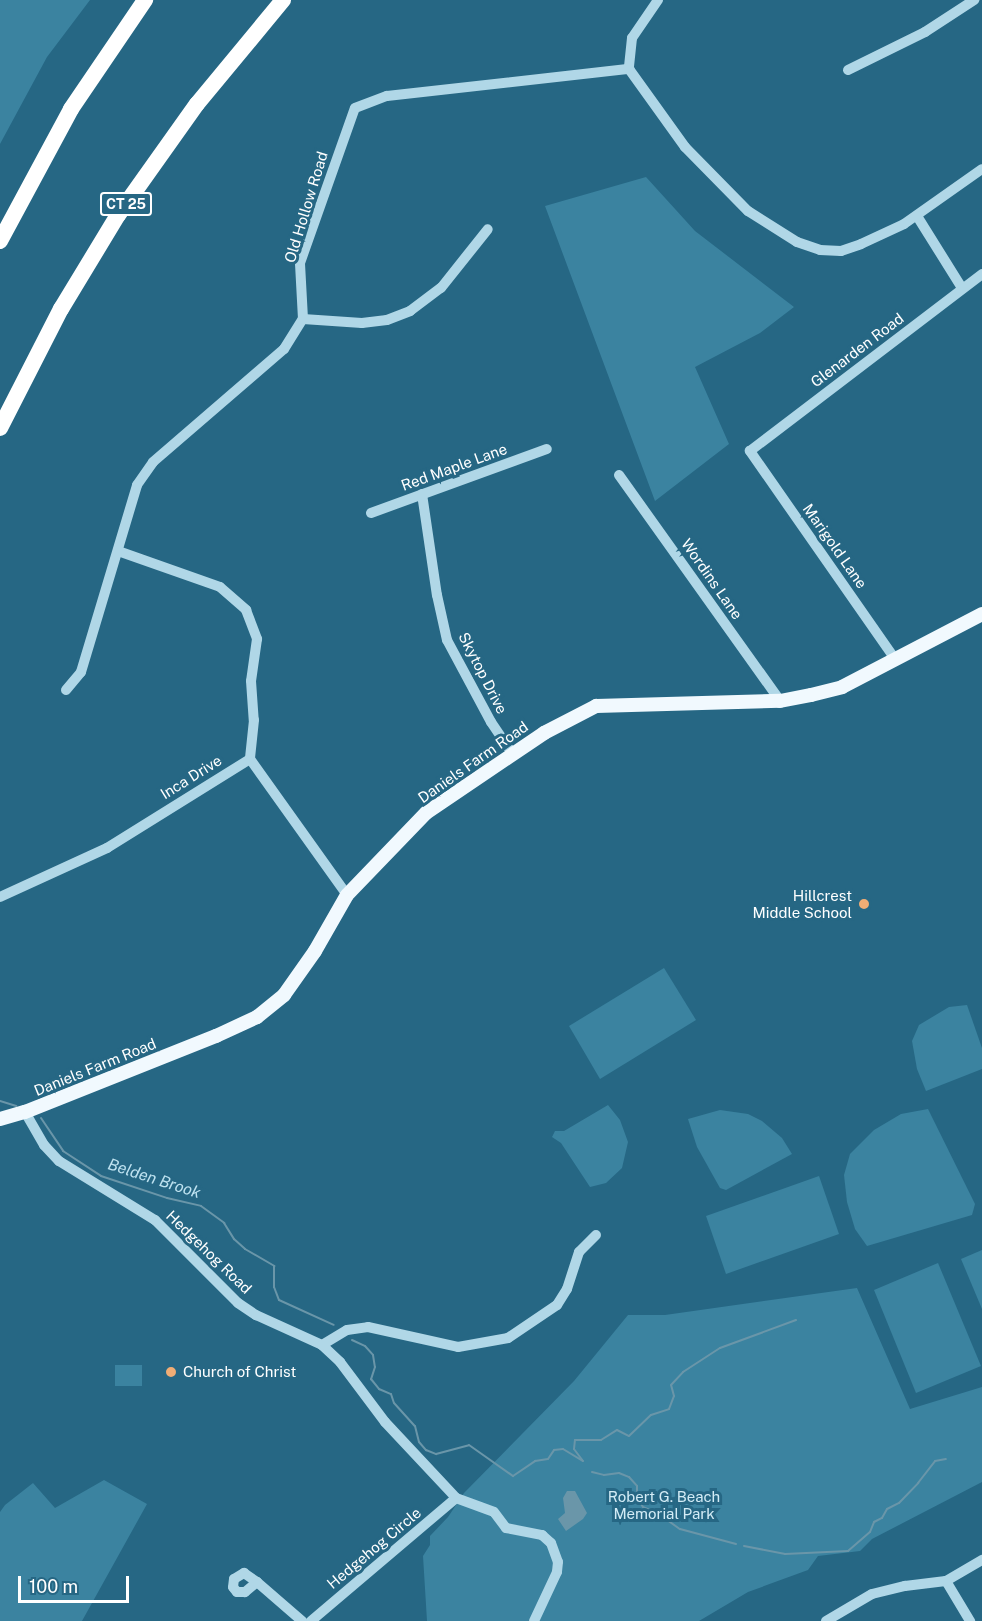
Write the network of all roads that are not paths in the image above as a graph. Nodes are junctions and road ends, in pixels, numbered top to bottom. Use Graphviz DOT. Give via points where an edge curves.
graph roads {
  1 [pos="146,0"];
  2 [pos="283,0"];
  3 [pos="658,0"];
  4 [pos="974,0"];
  5 [pos="629,69"];
  6 [pos="848,70"];
  7 [pos="982,169"];
  8 [pos="917,216"];
  9 [pos="489,229"];
  10 [pos="0,241"];
  11 [pos="982,274"];
  12 [pos="962,288"];
  13 [pos="303,319"];
  14 [pos="0,429"];
  15 [pos="547,449"];
  16 [pos="750,451"];
  17 [pos="619,475"];
  18 [pos="422,494"];
  19 [pos="371,513"];
  20 [pos="118,551"];
  21 [pos="982,614"];
  22 [pos="895,659"];
  23 [pos="66,690"];
  24 [pos="780,701"];
  25 [pos="512,753"];
  26 [pos="250,759"];
  27 [pos="347,895"];
  28 [pos="0,897"];
  29 [pos="25,1112"];
  30 [pos="0,1119"];
  31 [pos="596,1236"];
  32 [pos="322,1345"];
  33 [pos="456,1498"];
  34 [pos="982,1560"];
  35 [pos="946,1581"];
  36 [pos="257,1582"];
  37 [pos="302,1621"];
  38 [pos="311,1621"];
  39 [pos="534,1621"];
  40 [pos="825,1621"];
  41 [pos="970,1621"];
  1 -- 10 [label="highway" via="70,109"];
  2 -- 14 [label="highway, CT 25" via="197,104 118,215 61,309"];
  3 -- 5 [label="street" via="632,38"];
  4 -- 6 [label="street" via="925,32"];
  5 -- 8 [label="street" via="684,147 748,211 797,242 820,250 841,250 880,236"];
  5 -- 13 [label="street, Old Hollow Road" via="387,96 356,108 300,263"];
  7 -- 8 [label="street"];
  8 -- 12 [label="street"];
  9 -- 13 [label="street" via="441,288 410,311 387,320 362,323"];
  11 -- 12 [label="street, Glenarden Road"];
  12 -- 16 [label="street, Glenarden Road"];
  13 -- 20 [label="street" via="284,349 153,462 137,485"];
  15 -- 18 [label="street, Red Maple Lane"];
  16 -- 22 [label="street, Marigold Lane"];
  17 -- 24 [label="street, Wordins Lane"];
  18 -- 19 [label="street, Red Maple Lane"];
  18 -- 25 [label="street, Skytop Drive" via="447,640 485,713"];
  20 -- 23 [label="street" via="81,672"];
  20 -- 26 [label="street" via="220,587 246,610 257,639 251,681 254,720"];
  21 -- 22 [label="main road, Daniels Farm Road"];
  22 -- 24 [label="main road, Daniels Farm Road" via="842,687"];
  24 -- 25 [label="main road, Daniels Farm Road" via="596,706"];
  25 -- 27 [label="main road, Daniels Farm Road" via="426,813"];
  26 -- 27 [label="street"];
  26 -- 28 [label="street, Inca Drive" via="106,848"];
  27 -- 29 [label="main road, Daniels Farm Road" via="284,995 257,1017"];
  29 -- 30 [label="main road, Daniels Farm Road"];
  29 -- 32 [label="street, Hedgehog Road" via="44,1145 59,1161 155,1220 238,1303"];
  31 -- 32 [label="street" via="579,1252 567,1289 557,1305 508,1338 458,1347 359,1327"];
  32 -- 33 [label="street, Hedgehog Road" via="385,1422"];
  33 -- 38 [label="street, Hedgehog Circle"];
  33 -- 39 [label="street" via="494,1512 506,1528 542,1535 552,1546 557,1572"];
  34 -- 35 [label="street"];
  35 -- 40 [label="street" via="872,1594"];
  35 -- 41 [label="street"];
  36 -- 37 [label="street"];
}
